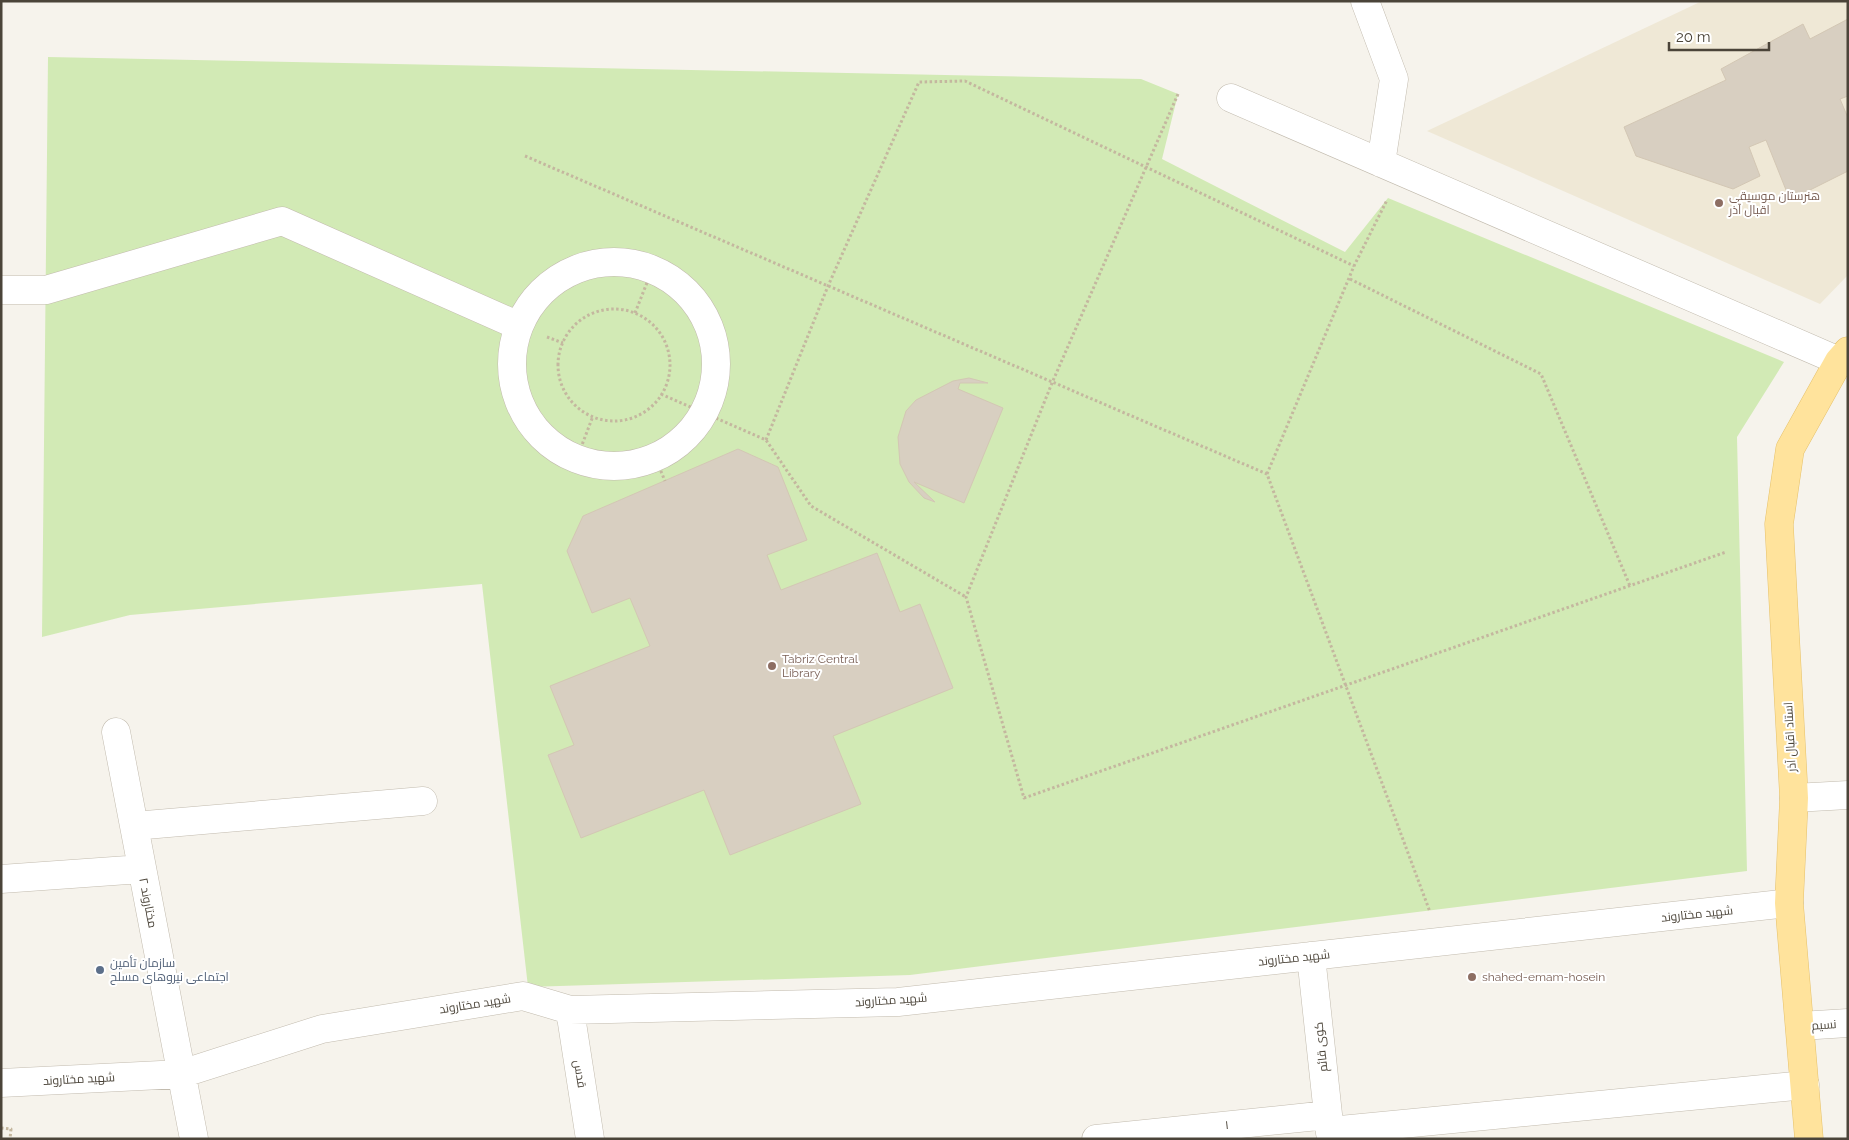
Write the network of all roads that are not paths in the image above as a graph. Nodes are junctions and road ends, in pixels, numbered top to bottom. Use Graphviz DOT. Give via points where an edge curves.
graph roads {
  1 [pos="1365,1"];
  2 [pos="1231,98"];
  3 [pos="1381,163"];
  4 [pos="1,290"];
  5 [pos="519,326"];
  6 [pos="1843,356"];
  7 [pos="116,732"];
  8 [pos="1848,795"];
  9 [pos="1794,798"];
  10 [pos="422,801"];
  11 [pos="134,826"];
  12 [pos="142,869"];
  13 [pos="1,879"];
  14 [pos="1789,903"];
  15 [pos="1311,956"];
  16 [pos="570,1010"];
  17 [pos="1848,1023"];
  18 [pos="1800,1026"];
  19 [pos="181,1074"];
  20 [pos="1,1084"];
  21 [pos="1805,1085"];
  22 [pos="1330,1128"];
  23 [pos="194,1139"];
  24 [pos="590,1139"];
  25 [pos="1096,1139"];
  26 [pos="1809,1139"];
  1 -- 3 [label="street" via="1394,79"];
  2 -- 3 [label="street"];
  3 -- 6 [label="street"];
  4 -- 5 [label="street" via="46,290 282,221"];
  5 -- 5 [label="street" via="537,296 564,274 596,263 631,262 664,274 691,296 710,325 718,359 713,394 698,423 660,469 646,462 613,467 577,458 551,445 529,421 515,390 511,358"];
  6 -- 9 [label="main road, استاد اقبال آذر" via="1790,449 1779,524"];
  7 -- 11 [label="street, مختاروند ۲"];
  8 -- 9 [label="street"];
  9 -- 14 [label="main road, استاد اقبال آذر"];
  10 -- 11 [label="street"];
  11 -- 12 [label="street, مختاروند ۲"];
  12 -- 13 [label="street"];
  12 -- 19 [label="street, مختاروند ۲"];
  14 -- 15 [label="street, شهید مختاروند"];
  14 -- 18 [label="main road, استاد اقبال آذر"];
  15 -- 16 [label="street, شهید مختاروند" via="898,1002"];
  15 -- 22 [label="street, کوی قائم"];
  16 -- 19 [label="street, شهید مختاروند" via="523,996 513,997 322,1029"];
  16 -- 24 [label="street, قدس"];
  17 -- 18 [label="street, نسیم"];
  18 -- 21 [label="main road, استاد اقبال آذر"];
  19 -- 20 [label="street, شهید مختاروند"];
  19 -- 23 [label="street, مختاروند ۲"];
  21 -- 22 [label="street, ۱"];
  21 -- 26 [label="main road, استاد اقبال آذر"];
  22 -- 25 [label="street, ۱"];
}
